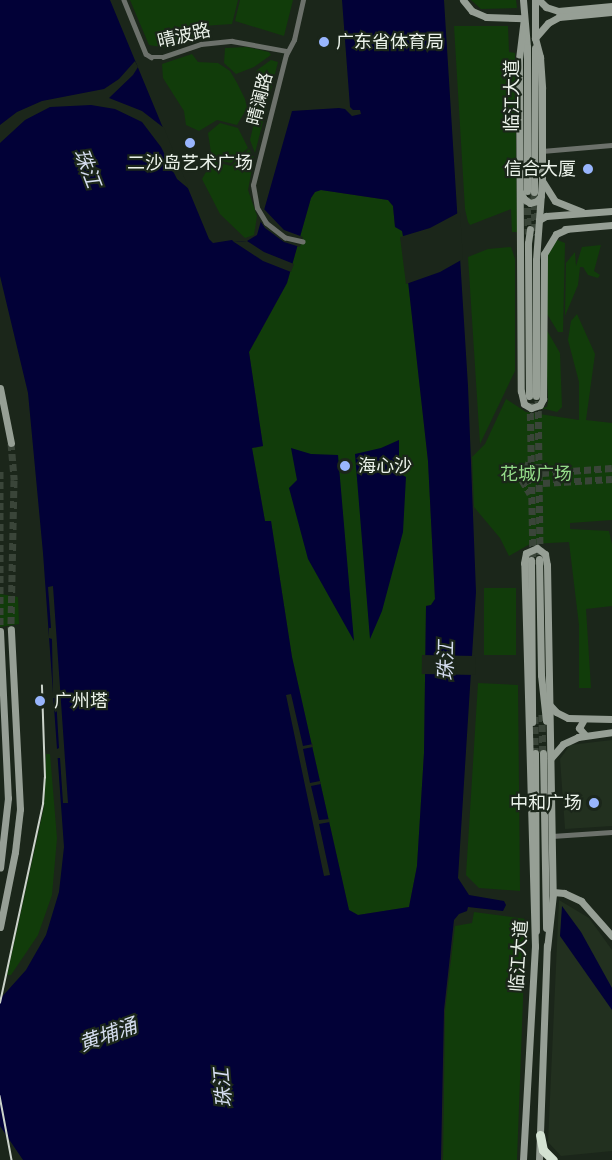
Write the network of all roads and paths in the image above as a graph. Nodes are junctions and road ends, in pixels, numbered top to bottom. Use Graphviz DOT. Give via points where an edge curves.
graph roads {
  1 [pos="124,0"];
  2 [pos="303,0"];
  3 [pos="463,0"];
  4 [pos="523,0"];
  5 [pos="537,0"];
  6 [pos="598,4"];
  7 [pos="612,6"];
  8 [pos="612,12"];
  9 [pos="524,18"];
  10 [pos="612,20"];
  11 [pos="535,38"];
  12 [pos="287,51"];
  13 [pos="612,145"];
  14 [pos="542,151"];
  15 [pos="542,180"];
  16 [pos="531,191"];
  17 [pos="612,211"];
  18 [pos="585,213"];
  19 [pos="540,219"];
  20 [pos="612,225"];
  21 [pos="588,226"];
  22 [pos="530,229"];
  23 [pos="567,229"];
  24 [pos="521,234"];
  25 [pos="303,242"];
  26 [pos="525,247"];
  27 [pos="528,259"];
  28 [pos="0,388"];
  29 [pos="532,396"];
  30 [pos="11,443"];
  31 [pos="11,629"];
  32 [pos="0,631"];
  33 [pos="0,655"];
  34 [pos="542,695"];
  35 [pos="549,704"];
  36 [pos="2,705"];
  37 [pos="16,714"];
  38 [pos="583,720"];
  39 [pos="612,720"];
  40 [pos="612,732"];
  41 [pos="585,735"];
  42 [pos="550,738"];
  43 [pos="3,741"];
  44 [pos="536,753"];
  45 [pos="551,758"];
  46 [pos="612,832"];
  47 [pos="552,836"];
  48 [pos="0,868"];
  49 [pos="553,892"];
  50 [pos="0,927"];
  51 [pos="611,934"];
  52 [pos="547,949"];
  53 [pos="526,1103"];
  54 [pos="541,1103"];
  55 [pos="540,1134"];
  56 [pos="524,1157"];
  57 [pos="539,1160"];
  58 [pos="553,1160"];
  1 -- 12 [label="street, 晴波路" via="146,54 151,57 225,42"];
  2 -- 12 [label="street, 晴澜路" via="294,40"];
  3 -- 9 [label="main road" via="472,11 486,17"];
  4 -- 9 [label="main road"];
  5 -- 6 [label="main road" via="558,11"];
  5 -- 11 [label="main road"];
  6 -- 7 [label="main road"];
  8 -- 10 [label="street"];
  8 -- 11 [label="main road" via="559,17"];
  9 -- 16 [label="main road" via="519,59"];
  11 -- 14 [label="main road" via="541,78"];
  11 -- 16 [label="main road, 临江大道"];
  12 -- 25 [label="street, 晴澜路" via="253,185 257,208 278,235"];
  13 -- 14 [label="street"];
  14 -- 15 [label="main road"];
  15 -- 16 [label="main road"];
  15 -- 18 [label="main road" via="555,201"];
  16 -- 19 [label="main road"];
  16 -- 24 [label="main road"];
  17 -- 18 [label="main road"];
  18 -- 19 [label="main road"];
  18 -- 21 [label="main road" via="579,219"];
  19 -- 22 [label="main road"];
  19 -- 27 [label="main road"];
  20 -- 21 [label="main road"];
  21 -- 23 [label="main road"];
  22 -- 26 [label="main road"];
  22 -- 27 [label="main road"];
  23 -- 27 [label="main road" via="555,231"];
  23 -- 27 [label="main road" via="556,234 544,254 543,399 535,408 526,406 522,398"];
  24 -- 26 [label="main road"];
  24 -- 27 [label="main road"];
  26 -- 27 [label="main road"];
  27 -- 29 [label="main road"];
  28 -- 30 [label="main road"];
  31 -- 37 [label="main road"];
  32 -- 33 [label="main road"];
  33 -- 36 [label="main road"];
  34 -- 35 [label="main road"];
  34 -- 42 [label="main road"];
  34 -- 44 [label="main road" via="535,559"];
  35 -- 38 [label="main road" via="561,715"];
  35 -- 42 [label="main road"];
  35 -- 44 [label="main road" via="546,559 537,548 528,551 524,563"];
  36 -- 37 [label="main road"];
  36 -- 43 [label="main road"];
  37 -- 50 [label="main road" via="18,829"];
  38 -- 39 [label="main road"];
  38 -- 41 [label="main road" via="579,728"];
  40 -- 41 [label="main road"];
  41 -- 45 [label="main road" via="563,744"];
  42 -- 45 [label="main road"];
  43 -- 48 [label="main road" via="7,817"];
  44 -- 52 [label="main road, 临江大道"];
  44 -- 53 [label="main road, 临江大道" via="538,882"];
  45 -- 47 [label="main road"];
  46 -- 47 [label="street"];
  47 -- 49 [label="main road"];
  49 -- 51 [label="main road" via="581,901"];
  49 -- 52 [label="main road"];
  52 -- 54 [label="main road, 临江大道"];
  53 -- 54 [label="main road"];
  53 -- 56 [label="main road, 临江大道"];
  54 -- 55 [label="main road, 临江大道"];
  55 -- 57 [label="main road, 临江大道"];
  55 -- 58 [label="highway" via="543,1150"];
}
